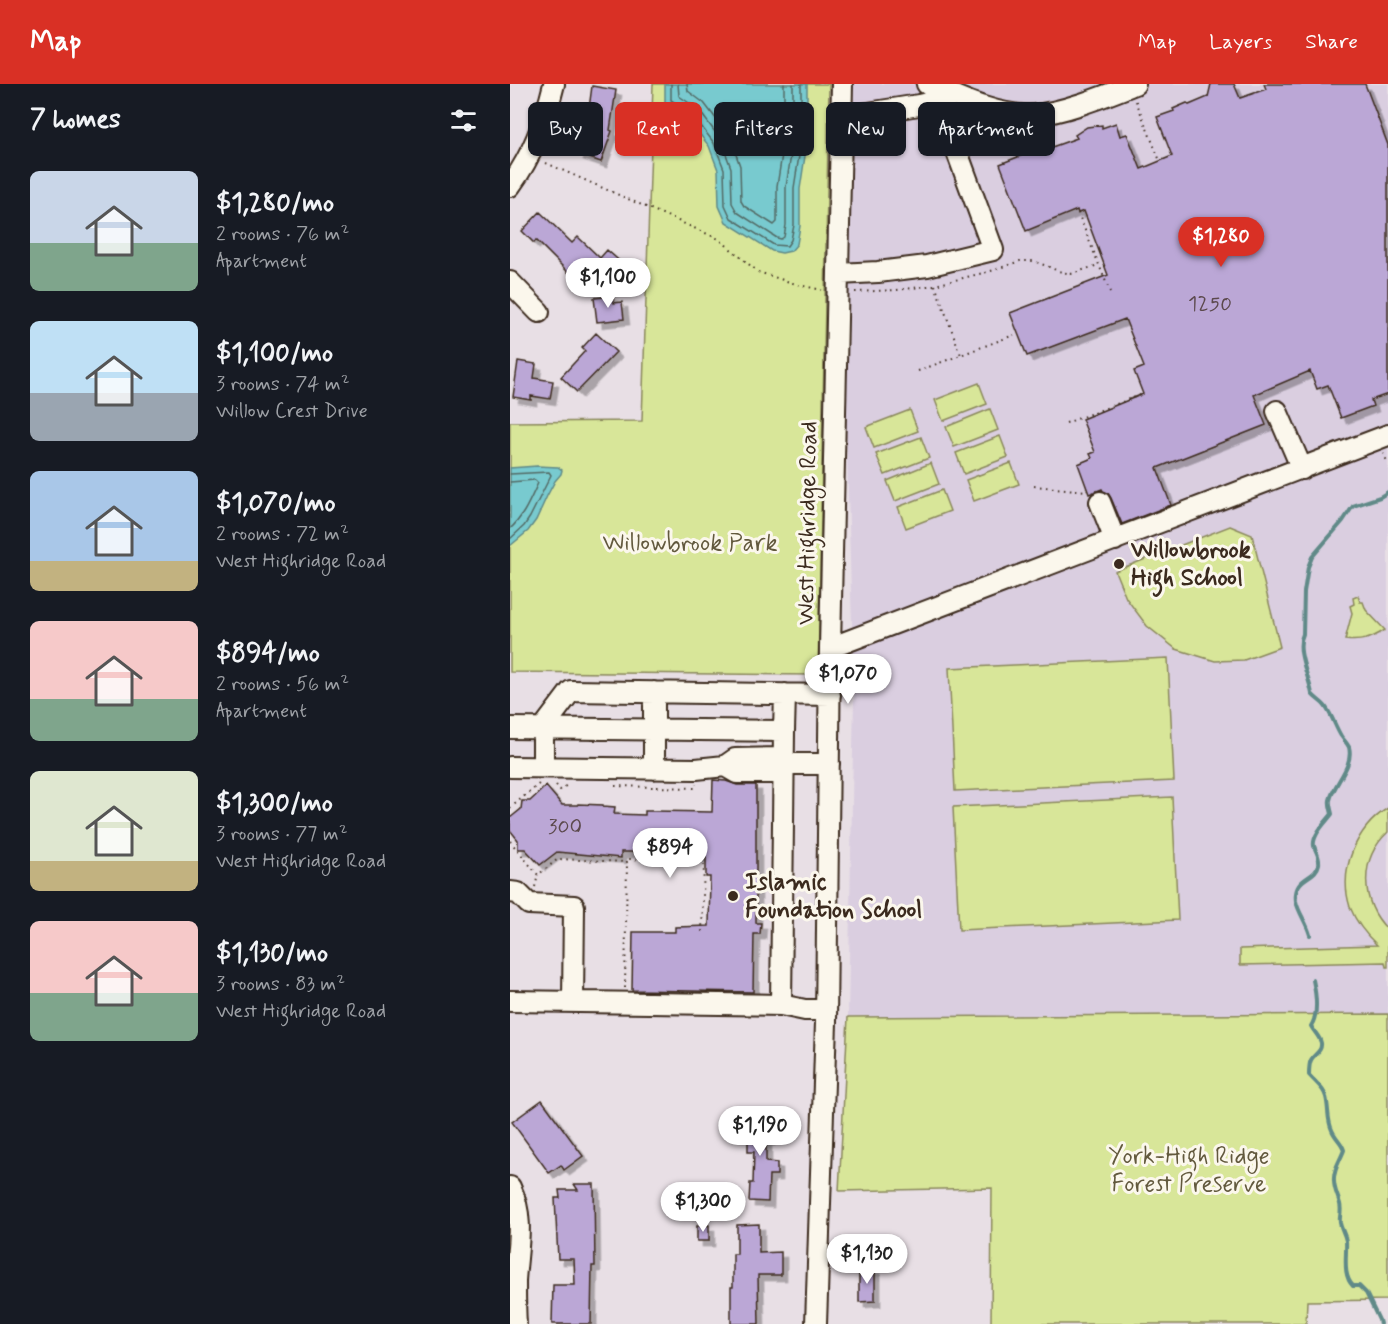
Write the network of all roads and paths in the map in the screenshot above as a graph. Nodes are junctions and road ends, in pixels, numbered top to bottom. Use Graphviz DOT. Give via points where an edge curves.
graph roads {
  1 [pos="554,84"];
  2 [pos="842,84"];
  3 [pos="1133,85"];
  4 [pos="940,94"];
  5 [pos="842,102"];
  6 [pos="906,107"];
  7 [pos="841,156"];
  8 [pos="1160,161"];
  9 [pos="546,163"];
  10 [pos="510,186"];
  11 [pos="1078,213"];
  12 [pos="1098,265"];
  13 [pos="510,282"];
  14 [pos="838,283"];
  15 [pos="935,285"];
  16 [pos="1110,292"];
  17 [pos="539,312"];
  18 [pos="1014,334"];
  19 [pos="960,355"];
  20 [pos="918,371"];
  21 [pos="1143,394"];
  22 [pos="1277,411"];
  23 [pos="1066,423"];
  24 [pos="1388,435"];
  25 [pos="1302,469"];
  26 [pos="1034,486"];
  27 [pos="1093,497"];
  28 [pos="1115,540"];
  29 [pos="830,648"];
  30 [pos="654,692"];
  31 [pos="785,694"];
  32 [pos="830,694"];
  33 [pos="510,728"];
  34 [pos="543,728"];
  35 [pos="654,730"];
  36 [pos="784,731"];
  37 [pos="784,764"];
  38 [pos="829,764"];
  39 [pos="510,767"];
  40 [pos="654,769"];
  41 [pos="696,769"];
  42 [pos="546,777"];
  43 [pos="577,785"];
  44 [pos="610,786"];
  45 [pos="510,808"];
  46 [pos="510,841"];
  47 [pos="627,861"];
  48 [pos="510,892"];
  49 [pos="702,932"];
  50 [pos="625,995"];
  51 [pos="510,1001"];
  52 [pos="573,1002"];
  53 [pos="781,1005"];
  54 [pos="826,1010"];
  55 [pos="510,1187"];
  56 [pos="516,1324"];
  57 [pos="816,1324"];
  1 -- 10 [label="street" via="539,135"];
  2 -- 5 [label="street, West Highridge Road"];
  3 -- 4 [label="street" via="1055,112 1033,115 1005,112"];
  3 -- 8 [label="path"];
  4 -- 6 [label="street"];
  4 -- 14 [label="street" via="993,250"];
  7 -- 14 [label="street, West Highridge Road"];
  9 -- 14 [label="path" via="719,239 759,272 824,291"];
  11 -- 12 [label="path"];
  12 -- 15 [label="path" via="1071,274 1033,261 1020,261"];
  12 -- 16 [label="path"];
  13 -- 17 [label="street"];
  14 -- 15 [label="path" via="897,290"];
  14 -- 29 [label="street, West Highridge Road"];
  15 -- 19 [label="path"];
  18 -- 19 [label="path"];
  19 -- 20 [label="path"];
  21 -- 23 [label="path"];
  22 -- 25 [label="street"];
  24 -- 25 [label="street"];
  25 -- 28 [label="street"];
  26 -- 27 [label="path"];
  27 -- 28 [label="street"];
  28 -- 29 [label="street"];
  29 -- 32 [label="street, West Highridge Road"];
  30 -- 31 [label="street"];
  30 -- 34 [label="street" via="571,691"];
  30 -- 35 [label="street"];
  31 -- 32 [label="street"];
  31 -- 36 [label="street"];
  32 -- 38 [label="street, West Highridge Road"];
  33 -- 34 [label="street"];
  34 -- 35 [label="street"];
  34 -- 42 [label="street"];
  35 -- 36 [label="street"];
  35 -- 40 [label="street"];
  36 -- 37 [label="street"];
  37 -- 38 [label="street"];
  37 -- 41 [label="street" via="778,758 735,759 725,766"];
  37 -- 53 [label="street"];
  38 -- 54 [label="street, West Highridge Road"];
  39 -- 42 [label="street"];
  40 -- 41 [label="street"];
  40 -- 42 [label="street"];
  41 -- 44 [label="path" via="695,788"];
  42 -- 43 [label="path" via="560,790 566,785"];
  42 -- 45 [label="path"];
  46 -- 47 [label="path" via="538,875 558,859"];
  47 -- 49 [label="path" via="704,861"];
  47 -- 50 [label="path"];
  48 -- 52 [label="street" via="518,893 529,904 574,906"];
  51 -- 52 [label="street"];
  52 -- 53 [label="street"];
  53 -- 54 [label="street"];
  54 -- 57 [label="street, West Highridge Road"];
  55 -- 56 [label="street" via="520,1223"];
}
